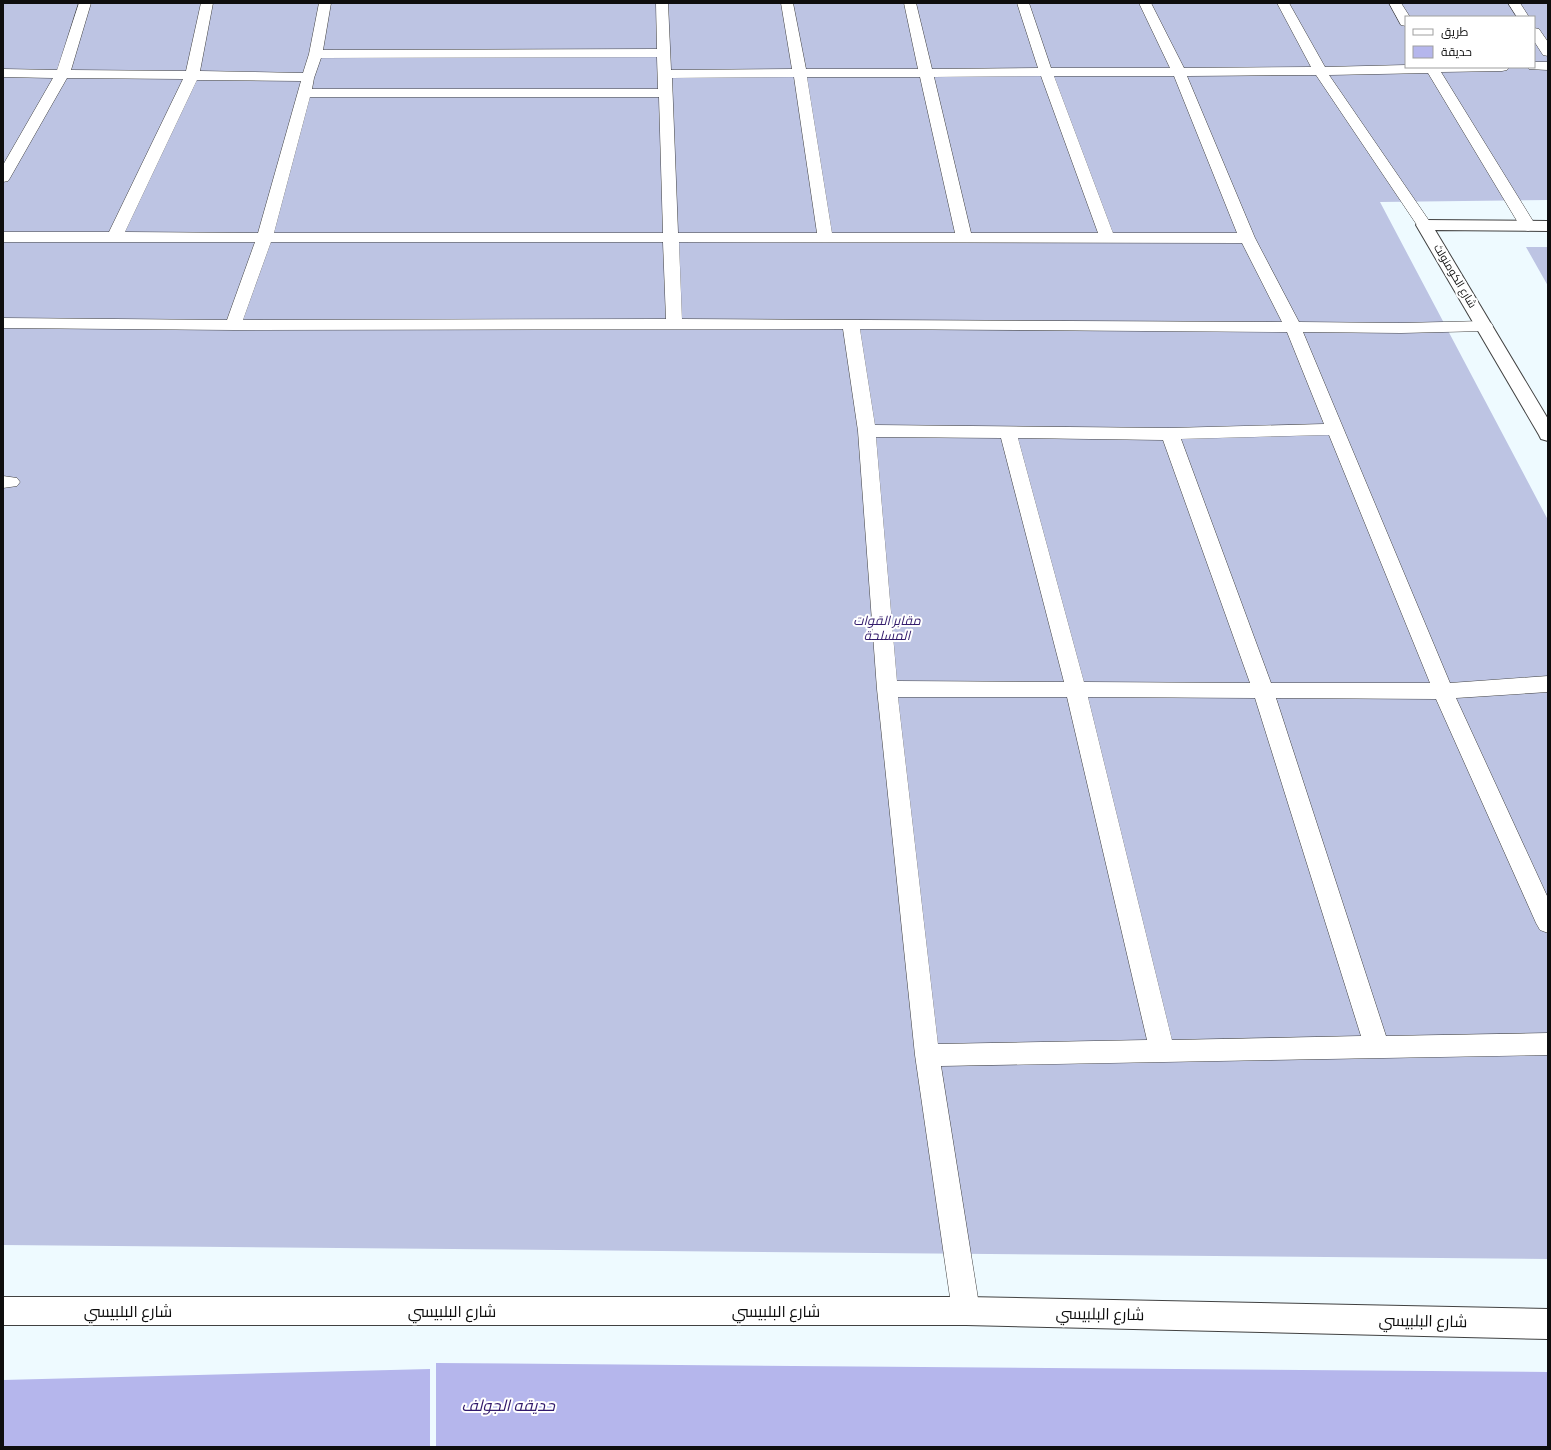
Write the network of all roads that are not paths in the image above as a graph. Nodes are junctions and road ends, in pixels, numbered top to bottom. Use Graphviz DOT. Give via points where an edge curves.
graph roads {
  1 [pos="85,3"];
  2 [pos="207,3"];
  3 [pos="324,3"];
  4 [pos="662,3"];
  5 [pos="787,3"];
  6 [pos="910,3"];
  7 [pos="1023,3"];
  8 [pos="1145,3"];
  9 [pos="1283,3"];
  10 [pos="1395,3"];
  11 [pos="1514,3"];
  12 [pos="1522,16"];
  13 [pos="1405,20"];
  14 [pos="1535,33"];
  15 [pos="1548,52"];
  16 [pos="664,53"];
  17 [pos="316,54"];
  18 [pos="1535,66"];
  19 [pos="1548,66"];
  20 [pos="1431,68"];
  21 [pos="1320,71"];
  22 [pos="3,72"];
  23 [pos="1046,72"];
  24 [pos="1179,72"];
  25 [pos="63,73"];
  26 [pos="926,73"];
  27 [pos="664,74"];
  28 [pos="800,74"];
  29 [pos="192,75"];
  30 [pos="308,77"];
  31 [pos="304,93"];
  32 [pos="665,93"];
  33 [pos="3,178"];
  34 [pos="1424,225"];
  35 [pos="1528,226"];
  36 [pos="1548,226"];
  37 [pos="3,237"];
  38 [pos="115,237"];
  39 [pos="265,237"];
  40 [pos="671,238"];
  41 [pos="825,238"];
  42 [pos="964,238"];
  43 [pos="1107,238"];
  44 [pos="1247,238"];
  45 [pos="3,323"];
  46 [pos="674,324"];
  47 [pos="851,324"];
  48 [pos="233,325"];
  49 [pos="1485,326"];
  50 [pos="1293,327"];
  51 [pos="1335,429"];
  52 [pos="867,431"];
  53 [pos="1008,432"];
  54 [pos="1170,434"];
  55 [pos="1548,435"];
  56 [pos="1548,684"];
  57 [pos="887,689"];
  58 [pos="1076,690"];
  59 [pos="1263,690"];
  60 [pos="1443,692"];
  61 [pos="1548,923"];
  62 [pos="1548,1044"];
  63 [pos="1377,1047"];
  64 [pos="1162,1050"];
  65 [pos="927,1055"];
  66 [pos="3,1311"];
  67 [pos="966,1311"];
  68 [pos="1548,1324"];
  1 -- 25 [label="lane"];
  2 -- 29 [label="lane"];
  3 -- 17 [label="lane"];
  4 -- 16 [label="lane"];
  5 -- 28 [label="lane"];
  6 -- 26 [label="lane"];
  7 -- 23 [label="lane"];
  8 -- 24 [label="lane"];
  9 -- 21 [label="lane"];
  10 -- 13 [label="lane"];
  11 -- 12 [label="lane"];
  14 -- 15 [label="lane"];
  16 -- 17 [label="lane"];
  16 -- 27 [label="lane"];
  17 -- 30 [label="lane"];
  18 -- 19 [label="lane"];
  20 -- 21 [label="lane"];
  20 -- 35 [label="lane"];
  21 -- 24 [label="lane"];
  21 -- 34 [label="lane"];
  22 -- 25 [label="lane"];
  23 -- 24 [label="lane"];
  23 -- 26 [label="lane"];
  23 -- 43 [label="lane"];
  24 -- 44 [label="lane"];
  25 -- 29 [label="lane"];
  25 -- 33 [label="lane"];
  26 -- 28 [label="lane"];
  26 -- 42 [label="lane"];
  27 -- 28 [label="lane"];
  27 -- 32 [label="lane"];
  28 -- 41 [label="lane"];
  29 -- 30 [label="lane"];
  29 -- 38 [label="lane"];
  30 -- 31 [label="lane"];
  31 -- 32 [label="lane"];
  31 -- 39 [label="lane"];
  32 -- 40 [label="lane"];
  34 -- 35 [label="street, شارع الكومنولث"];
  34 -- 49 [label="street, شارع الكومنولث"];
  35 -- 36 [label="street, شارع الكومنولث"];
  37 -- 38 [label="lane"];
  38 -- 39 [label="lane"];
  39 -- 40 [label="lane"];
  39 -- 48 [label="lane"];
  40 -- 41 [label="lane"];
  40 -- 46 [label="lane"];
  41 -- 42 [label="lane"];
  42 -- 43 [label="lane"];
  43 -- 44 [label="lane"];
  44 -- 50 [label="lane"];
  45 -- 48 [label="lane"];
  46 -- 47 [label="lane"];
  46 -- 48 [label="lane"];
  47 -- 50 [label="lane"];
  47 -- 52 [label="lane"];
  49 -- 50 [label="lane"];
  49 -- 55 [label="street, شارع الكومنولث"];
  50 -- 51 [label="lane"];
  51 -- 54 [label="lane"];
  51 -- 60 [label="lane"];
  52 -- 53 [label="lane"];
  52 -- 57 [label="lane"];
  53 -- 54 [label="lane"];
  53 -- 58 [label="lane"];
  54 -- 59 [label="lane"];
  56 -- 60 [label="lane"];
  57 -- 58 [label="lane"];
  57 -- 65 [label="lane"];
  58 -- 59 [label="lane"];
  58 -- 64 [label="lane"];
  59 -- 60 [label="lane"];
  59 -- 63 [label="lane"];
  60 -- 61 [label="lane"];
  62 -- 63 [label="lane"];
  63 -- 64 [label="lane"];
  64 -- 65 [label="lane"];
  65 -- 67 [label="lane"];
  66 -- 67 [label="street, شارع البلبيسي"];
  67 -- 68 [label="street, شارع البلبيسي"];
}
